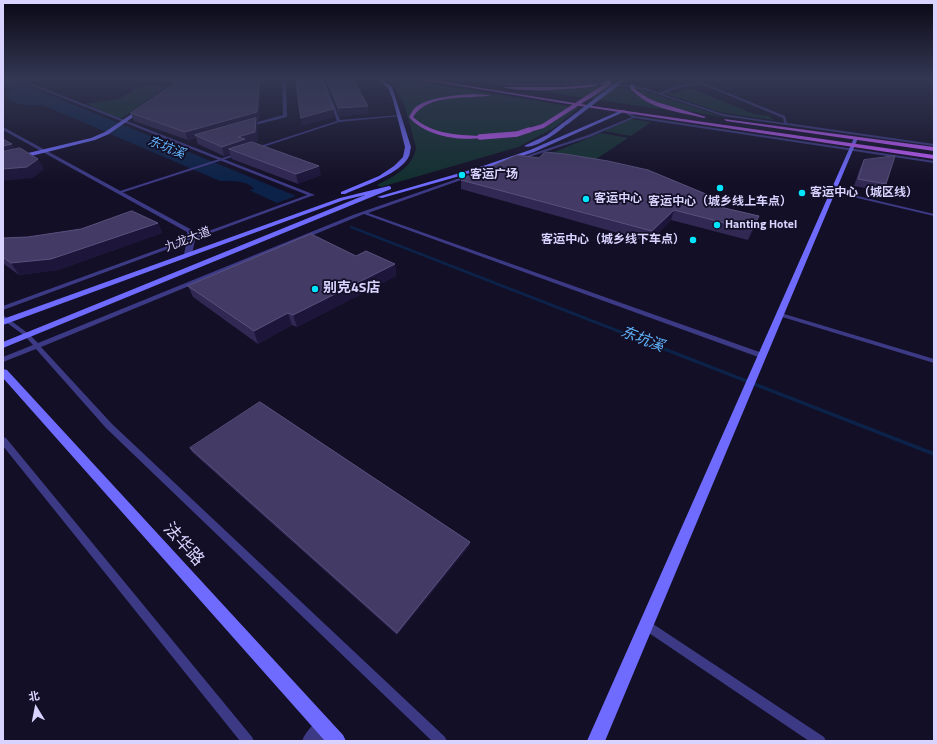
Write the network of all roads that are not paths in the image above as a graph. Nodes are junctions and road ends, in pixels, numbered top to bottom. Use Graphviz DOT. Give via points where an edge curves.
graph roads {
  1 [pos="106,114"];
  2 [pos="136,114"];
  3 [pos="285,114"];
  4 [pos="336,114"];
  5 [pos="413,114"];
  6 [pos="562,114"];
  7 [pos="578,114"];
  8 [pos="620,114"];
  9 [pos="627,114"];
  10 [pos="635,114"];
  11 [pos="682,114"];
  12 [pos="694,114"];
  13 [pos="719,114"];
  14 [pos="776,114"];
  15 [pos="400,116"];
  16 [pos="634,117"];
  17 [pos="704,117"];
  18 [pos="125,121"];
  19 [pos="339,121"];
  20 [pos="786,124"];
  21 [pos="3,128"];
  22 [pos="242,128"];
  23 [pos="856,138"];
  24 [pos="191,143"];
  25 [pos="184,145"];
  26 [pos="934,145"];
  27 [pos="852,148"];
  28 [pos="934,149"];
  29 [pos="251,150"];
  30 [pos="42,151"];
  31 [pos="243,152"];
  32 [pos="934,157"];
  33 [pos="492,158"];
  34 [pos="221,160"];
  35 [pos="3,161"];
  36 [pos="934,162"];
  37 [pos="410,182"];
  38 [pos="403,184"];
  39 [pos="834,191"];
  40 [pos="119,192"];
  41 [pos="312,195"];
  42 [pos="364,213"];
  43 [pos="934,215"];
  44 [pos="191,240"];
  45 [pos="188,254"];
  46 [pos="166,280"];
  47 [pos="3,308"];
  48 [pos="781,315"];
  49 [pos="5,320"];
  50 [pos="27,335"];
  51 [pos="3,345"];
  52 [pos="36,347"];
  53 [pos="3,360"];
  54 [pos="760,361"];
  55 [pos="934,362"];
  56 [pos="3,372"];
  57 [pos="3,440"];
  58 [pos="647,625"];
  59 [pos="324,727"];
  60 [pos="248,741"];
  61 [pos="311,741"];
  62 [pos="337,741"];
  63 [pos="441,741"];
  64 [pos="596,741"];
  65 [pos="820,741"];
  1 -- 18 [label="street"];
  2 -- 18 [label="main road"];
  3 -- 22 [label="street" via="285,116"];
  4 -- 19 [label="lane"];
  5 -- 6 [label="main road, bridge" via="411,117 416,123 434,131 480,137 517,134 543,126"];
  7 -- 33 [label="main road, bridge" via="536,143"];
  8 -- 46 [label="main road" via="532,151 364,202 279,238"];
  9 -- 16 [label="lane"];
  10 -- 27 [label="main road"];
  11 -- 17 [label="main road"];
  12 -- 17 [label="main road"];
  13 -- 20 [label="lane"];
  14 -- 20 [label="lane" via="784,117"];
  15 -- 19 [label="lane"];
  15 -- 45 [label="main road, 九龙大道" via="408,148 406,157 381,177"];
  16 -- 27 [label="lane"];
  16 -- 42 [label="lane" via="589,136"];
  17 -- 23 [label="main road"];
  18 -- 25 [label="street"];
  18 -- 30 [label="main road" via="93,139"];
  19 -- 29 [label="lane"];
  20 -- 26 [label="lane"];
  21 -- 30 [label="street"];
  23 -- 27 [label="main road"];
  23 -- 28 [label="main road"];
  24 -- 25 [label="street"];
  25 -- 34 [label="street"];
  27 -- 32 [label="main road"];
  27 -- 36 [label="lane"];
  27 -- 39 [label="main road"];
  30 -- 35 [label="main road"];
  30 -- 40 [label="street"];
  31 -- 34 [label="lane"];
  34 -- 40 [label="lane"];
  34 -- 41 [label="street"];
  37 -- 38 [label="main road"];
  39 -- 43 [label="lane"];
  39 -- 48 [label="main road"];
  40 -- 44 [label="street" via="190,231"];
  41 -- 44 [label="lane"];
  42 -- 52 [label="lane"];
  42 -- 54 [label="lane"];
  44 -- 45 [label="street"];
  44 -- 47 [label="lane"];
  45 -- 46 [label="main road" via="342,199 393,186"];
  45 -- 49 [label="main road, 九龙大道"];
  46 -- 50 [label="main road"];
  48 -- 54 [label="main road"];
  48 -- 55 [label="lane"];
  49 -- 50 [label="lane"];
  50 -- 51 [label="main road"];
  50 -- 52 [label="lane"];
  52 -- 53 [label="lane"];
  52 -- 63 [label="lane" via="109,426"];
  54 -- 58 [label="main road"];
  56 -- 59 [label="main road, 法华路"];
  57 -- 60 [label="lane"];
  58 -- 64 [label="main road"];
  58 -- 65 [label="lane"];
  59 -- 61 [label="street"];
  59 -- 62 [label="main road, 法华路"];
}
